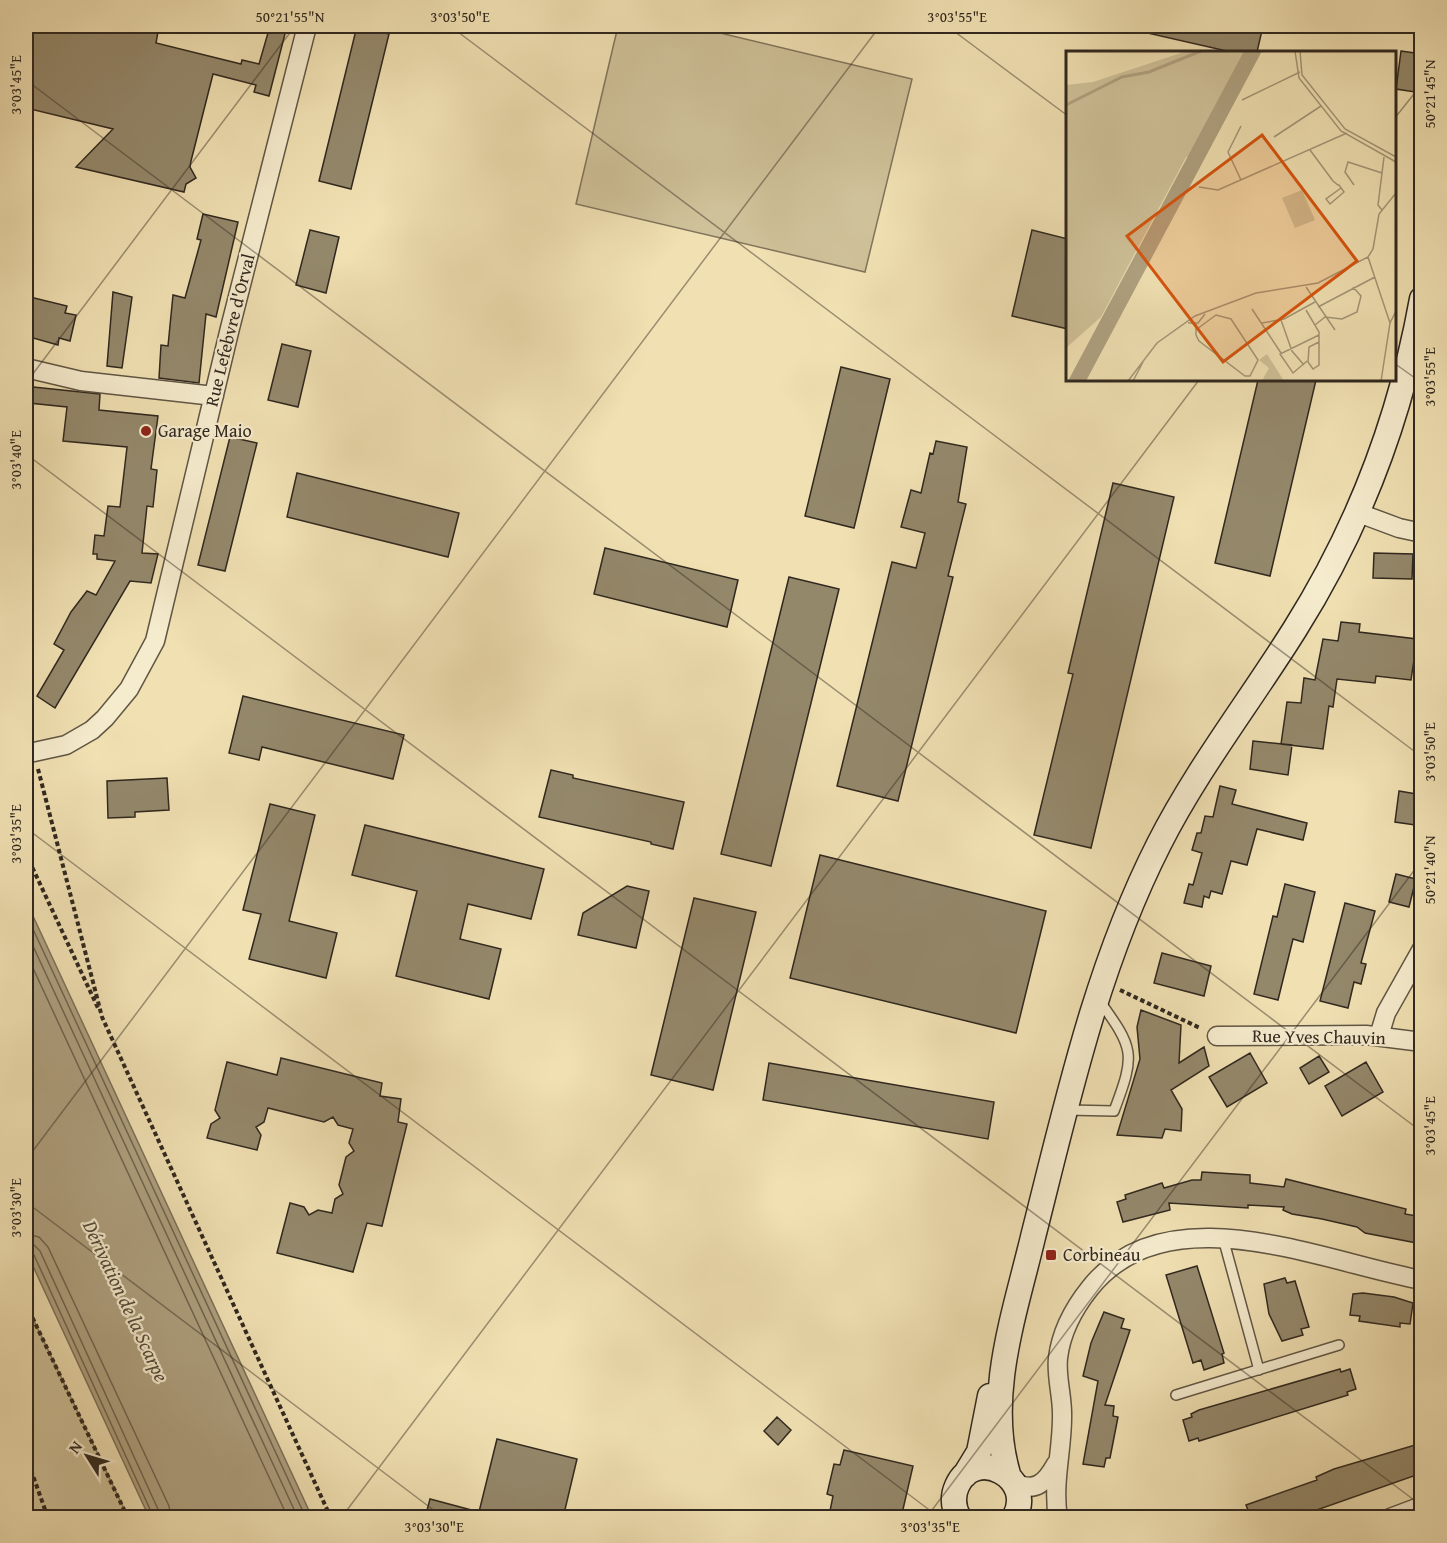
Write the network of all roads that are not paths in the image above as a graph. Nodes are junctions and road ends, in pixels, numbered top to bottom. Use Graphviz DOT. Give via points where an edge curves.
graph roads {
  1 [pos="307,26"];
  2 [pos="1422,299"];
  3 [pos="26,368"];
  4 [pos="214,396"];
  5 [pos="1356,513"];
  6 [pos="1422,533"];
  7 [pos="34,752"];
  8 [pos="1422,949"];
  9 [pos="1099,988"];
  10 [pos="1217,1036"];
  11 [pos="1379,1036"];
  12 [pos="1422,1042"];
  13 [pos="1065,1110"];
  14 [pos="1223,1238"];
  15 [pos="1422,1280"];
  16 [pos="1010,1334"];
  17 [pos="1339,1345"];
  18 [pos="1259,1370"];
  19 [pos="1176,1395"];
  20 [pos="1057,1463"];
  21 [pos="964,1475"];
  22 [pos="1011,1478"];
  23 [pos="1422,1506"];
  24 [pos="959,1518"];
  25 [pos="1014,1518"];
  26 [pos="1058,1518"];
  27 [pos="1390,1518"];
  1 -- 4 [label="street, Rue Lefebvre d'Orval"];
  2 -- 5 [label="main road" via="1397,407"];
  3 -- 4 [label="street" via="81,381"];
  4 -- 7 [label="street, Rue Lefebvre d'Orval" via="172,563 162,624 146,660 129,689 92,730 66,745"];
  5 -- 6 [label="street"];
  5 -- 9 [label="main road" via="1323,583 1163,837 1127,913"];
  8 -- 11 [label="street" via="1386,1013"];
  9 -- 13 [label="main road"];
  9 -- 13 [label="lane" via="1126,1036 1127,1077 1114,1111"];
  10 -- 11 [label="street, Rue Yves Chauvin"];
  11 -- 12 [label="street, Rue Yves Chauvin"];
  13 -- 16 [label="main road"];
  14 -- 15 [label="street" via="1278,1246"];
  14 -- 18 [label="lane"];
  14 -- 20 [label="street" via="1182,1240 1126,1256 1109,1267 1084,1295 1067,1327 1058,1359 1062,1415"];
  16 -- 21 [label="main road" via="991,1391 979,1452"];
  16 -- 22 [label="main road" via="1000,1404 1002,1451"];
  17 -- 18 [label="lane"];
  18 -- 19 [label="lane"];
  20 -- 22 [label="street" via="1039,1486 1025,1487"];
  20 -- 26 [label="street"];
  21 -- 22 [label="main road" via="994,1467"];
  21 -- 24 [label="main road" via="954,1492 954,1508"];
  22 -- 25 [label="main road" via="1020,1501"];
  23 -- 27 [label="street"];
}
